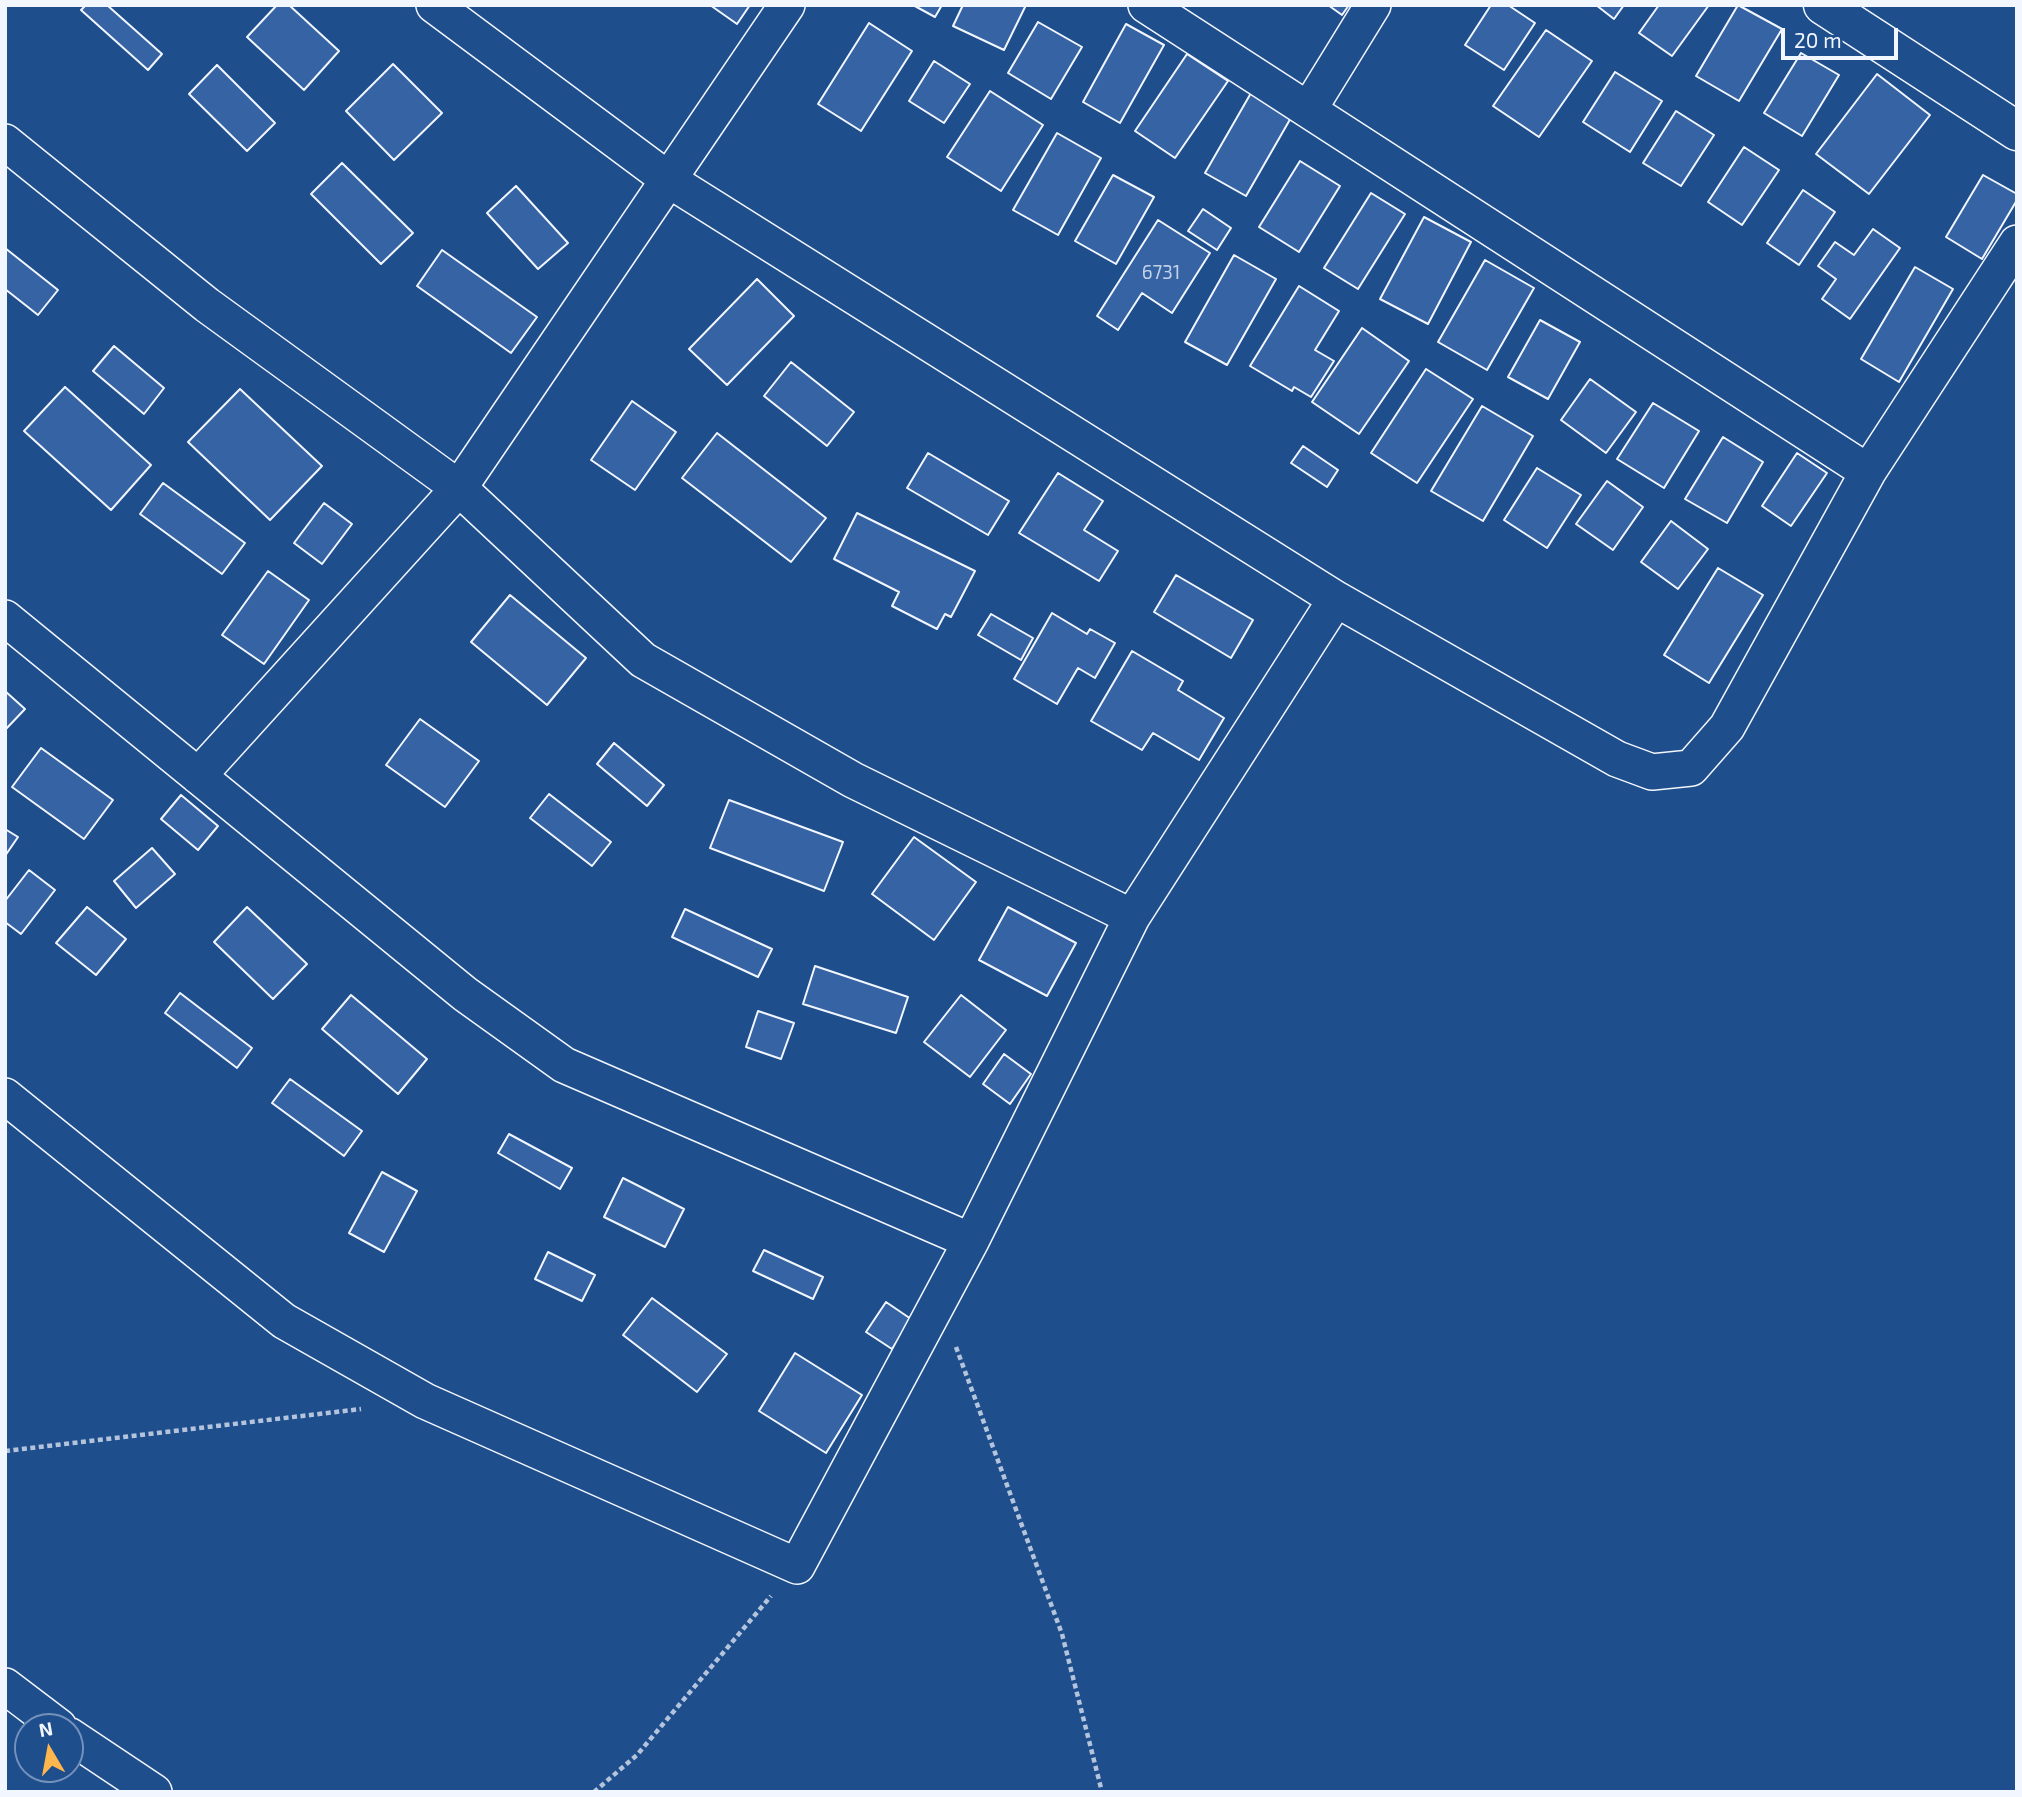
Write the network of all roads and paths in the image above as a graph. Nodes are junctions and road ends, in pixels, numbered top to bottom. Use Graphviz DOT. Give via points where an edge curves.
graph roads {
  1 [pos="434,5"];
  2 [pos="787,5"];
  3 [pos="1146,5"];
  4 [pos="1373,5"];
  5 [pos="1824,5"];
  6 [pos="1309,109"];
  7 [pos="2017,131"];
  8 [pos="5,142"];
  9 [pos="669,180"];
  10 [pos="2017,243"];
  11 [pos="1868,472"];
  12 [pos="459,488"];
  13 [pos="1336,599"];
  14 [pos="5,618"];
  15 [pos="198,776"];
  16 [pos="1132,917"];
  17 [pos="5,1096"];
  18 [pos="971,1241"];
  19 [pos="939,1301"];
  20 [pos="425,1401"];
  21 [pos="5,1451"];
  22 [pos="797,1566"];
  23 [pos="5,1686"];
  24 [pos="41,1713"];
  25 [pos="84,1745"];
  26 [pos="154,1792"];
  27 [pos="594,1792"];
  28 [pos="1102,1792"];
  1 -- 9 [label="street"];
  2 -- 9 [label="street"];
  3 -- 6 [label="street"];
  4 -- 6 [label="street"];
  5 -- 7 [label="street"];
  6 -- 11 [label="street"];
  8 -- 12 [label="street" via="207,305"];
  9 -- 12 [label="street"];
  9 -- 13 [label="street"];
  10 -- 11 [label="street"];
  11 -- 13 [label="street" via="1727,727 1691,768 1652,772 1617,759"];
  12 -- 15 [label="street"];
  12 -- 16 [label="street" via="643,660 853,780"];
  13 -- 16 [label="street"];
  14 -- 15 [label="street"];
  15 -- 18 [label="street" via="465,993 564,1065"];
  16 -- 18 [label="street"];
  17 -- 20 [label="street" via="284,1321"];
  18 -- 19 [label="street"];
  19 -- 22 [label="street"];
  19 -- 28 [label="path" via="1062,1634"];
  20 -- 21 [label="path"];
  20 -- 22 [label="street"];
  22 -- 27 [label="path" via="637,1755"];
  23 -- 24 [label="street"];
  25 -- 26 [label="street"];
}
